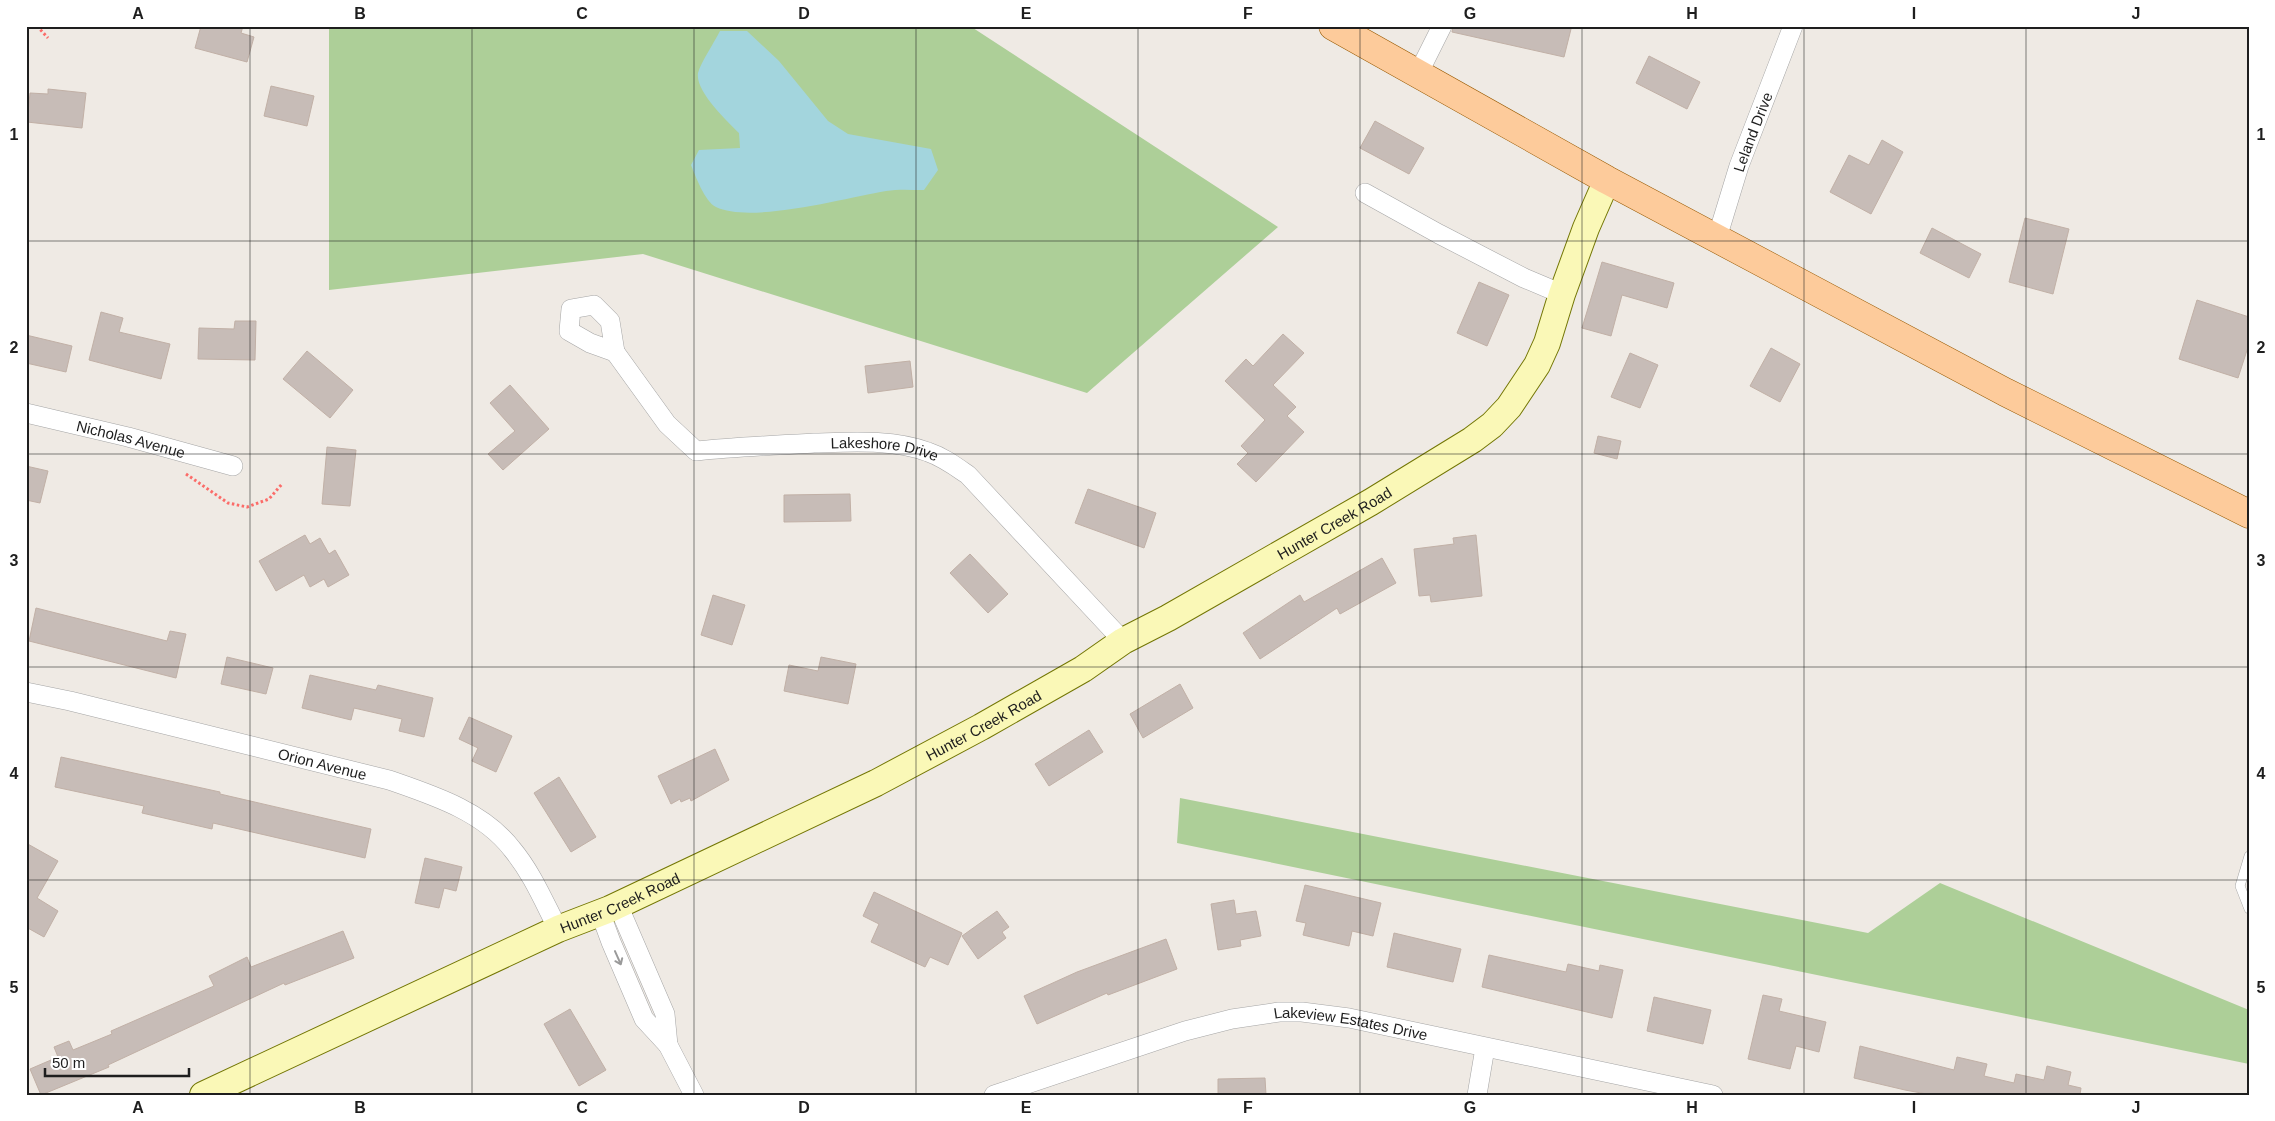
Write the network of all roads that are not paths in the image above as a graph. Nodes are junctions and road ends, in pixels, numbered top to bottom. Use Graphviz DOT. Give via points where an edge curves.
graph roads {
  1 [pos="1334,26"];
  2 [pos="1442,26"];
  3 [pos="1793,26"];
  4 [pos="1418,74"];
  5 [pos="1607,180"];
  6 [pos="1365,193"];
  7 [pos="1717,238"];
  8 [pos="1562,294"];
  9 [pos="615,352"];
  10 [pos="26,413"];
  11 [pos="233,466"];
  12 [pos="2249,514"];
  13 [pos="1123,640"];
  14 [pos="27,695"];
  15 [pos="2249,856"];
  16 [pos="609,909"];
  17 [pos="2249,909"];
  18 [pos="558,929"];
  19 [pos="1485,1048"];
  20 [pos="203,1095"];
  21 [pos="694,1095"];
  22 [pos="994,1095"];
  23 [pos="1477,1095"];
  24 [pos="1713,1095"];
  1 -- 4 [label="main road"];
  2 -- 4 [label="street"];
  3 -- 7 [label="street, Leland Drive" via="1739,166"];
  4 -- 5 [label="main road"];
  5 -- 7 [label="main road"];
  5 -- 8 [label="main road, Hunter Creek Road"];
  6 -- 8 [label="street" via="1524,278"];
  7 -- 12 [label="main road" via="2005,392"];
  8 -- 13 [label="main road, Hunter Creek Road" via="1537,365 1509,407 1492,425 1371,502 1168,618"];
  9 -- 13 [label="street, Lakeshore Drive" via="667,424 696,451 740,446 858,442 905,446 949,462 968,475"];
  10 -- 11 [label="street, Nicholas Avenue"];
  13 -- 16 [label="main road, Hunter Creek Road" via="1083,669 902,769"];
  14 -- 18 [label="street, Orion Avenue" via="70,701 389,780 434,796 476,817 512,847"];
  15 -- 17 [label="lane" via="2240,886"];
  16 -- 18 [label="main road, Hunter Creek Road"];
  16 -- 21 [label="street" via="665,1014 668,1044"];
  18 -- 20 [label="main road, Hunter Creek Road"];
  19 -- 22 [label="street, Lakeview Estates Drive" via="1349,1018 1279,1012 1232,1018 1186,1031"];
  19 -- 23 [label="street"];
  19 -- 24 [label="street, Lakeview Estates Drive"];
}
